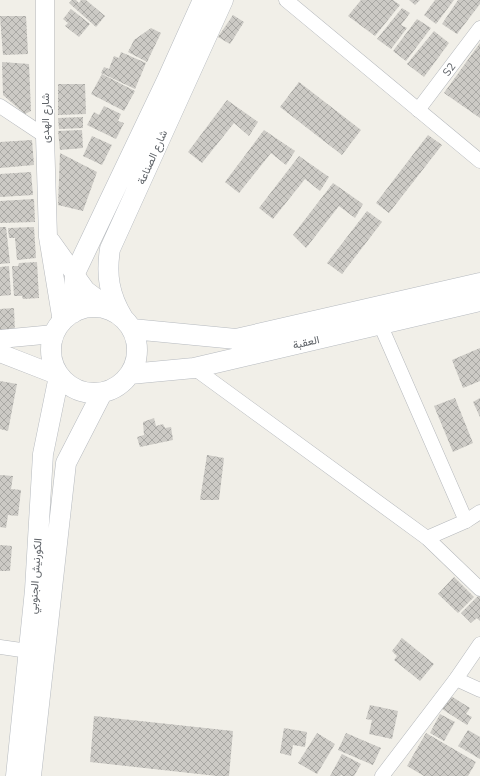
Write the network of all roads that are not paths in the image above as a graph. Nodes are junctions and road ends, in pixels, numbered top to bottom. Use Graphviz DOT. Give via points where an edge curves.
graph roads {
  1 [pos="45,0"];
  2 [pos="203,0"];
  3 [pos="223,0"];
  4 [pos="286,0"];
  5 [pos="480,28"];
  6 [pos="0,106"];
  7 [pos="418,110"];
  8 [pos="45,136"];
  9 [pos="480,161"];
  10 [pos="48,237"];
  11 [pos="75,275"];
  12 [pos="480,282"];
  13 [pos="480,301"];
  14 [pos="63,323"];
  15 [pos="128,324"];
  16 [pos="380,324"];
  17 [pos="0,339"];
  18 [pos="0,353"];
  19 [pos="194,368"];
  20 [pos="130,374"];
  21 [pos="59,376"];
  22 [pos="102,393"];
  23 [pos="480,512"];
  24 [pos="466,521"];
  25 [pos="427,538"];
  26 [pos="480,589"];
  27 [pos="480,644"];
  28 [pos="0,647"];
  29 [pos="28,651"];
  30 [pos="456,679"];
  31 [pos="480,690"];
  32 [pos="16,776"];
  33 [pos="31,776"];
  34 [pos="382,776"];
  1 -- 8 [label="street, شارع الهدى"];
  2 -- 11 [label="main road, شارع الصناعة"];
  3 -- 15 [label="main road, شارع الصناعة" via="110,249 109,285 117,308"];
  4 -- 7 [label="street"];
  5 -- 7 [label="street, S2"];
  6 -- 8 [label="street"];
  7 -- 9 [label="street"];
  8 -- 10 [label="street, شارع الهدى"];
  10 -- 11 [label="street"];
  10 -- 14 [label="street, شارع الهدى"];
  11 -- 14 [label="main road, شارع الصناعة"];
  11 -- 15 [label="street" via="86,290"];
  12 -- 15 [label="main road, العقبة" via="236,339"];
  13 -- 16 [label="main road, العقبة"];
  14 -- 15 [label="main road" via="88,308 103,308 110,310"];
  14 -- 17 [label="street"];
  14 -- 21 [label="main road" via="51,345 52,360"];
  15 -- 20 [label="main road" via="138,348 136,363"];
  16 -- 19 [label="main road, العقبة"];
  16 -- 24 [label="street"];
  18 -- 21 [label="street"];
  19 -- 20 [label="main road, العقبة"];
  19 -- 25 [label="street"];
  20 -- 22 [label="main road" via="120,385"];
  21 -- 22 [label="main road" via="70,386 87,393"];
  21 -- 29 [label="main road, الكورنيش الجنوبي" via="43,454 35,590"];
  22 -- 33 [label="main road, الكورنيش الجنوبي" via="66,463"];
  23 -- 24 [label="street"];
  24 -- 25 [label="street"];
  25 -- 26 [label="street"];
  27 -- 30 [label="street"];
  28 -- 29 [label="street"];
  29 -- 32 [label="main road, الكورنيش الجنوبي"];
  30 -- 31 [label="street"];
  30 -- 34 [label="street"];
}
